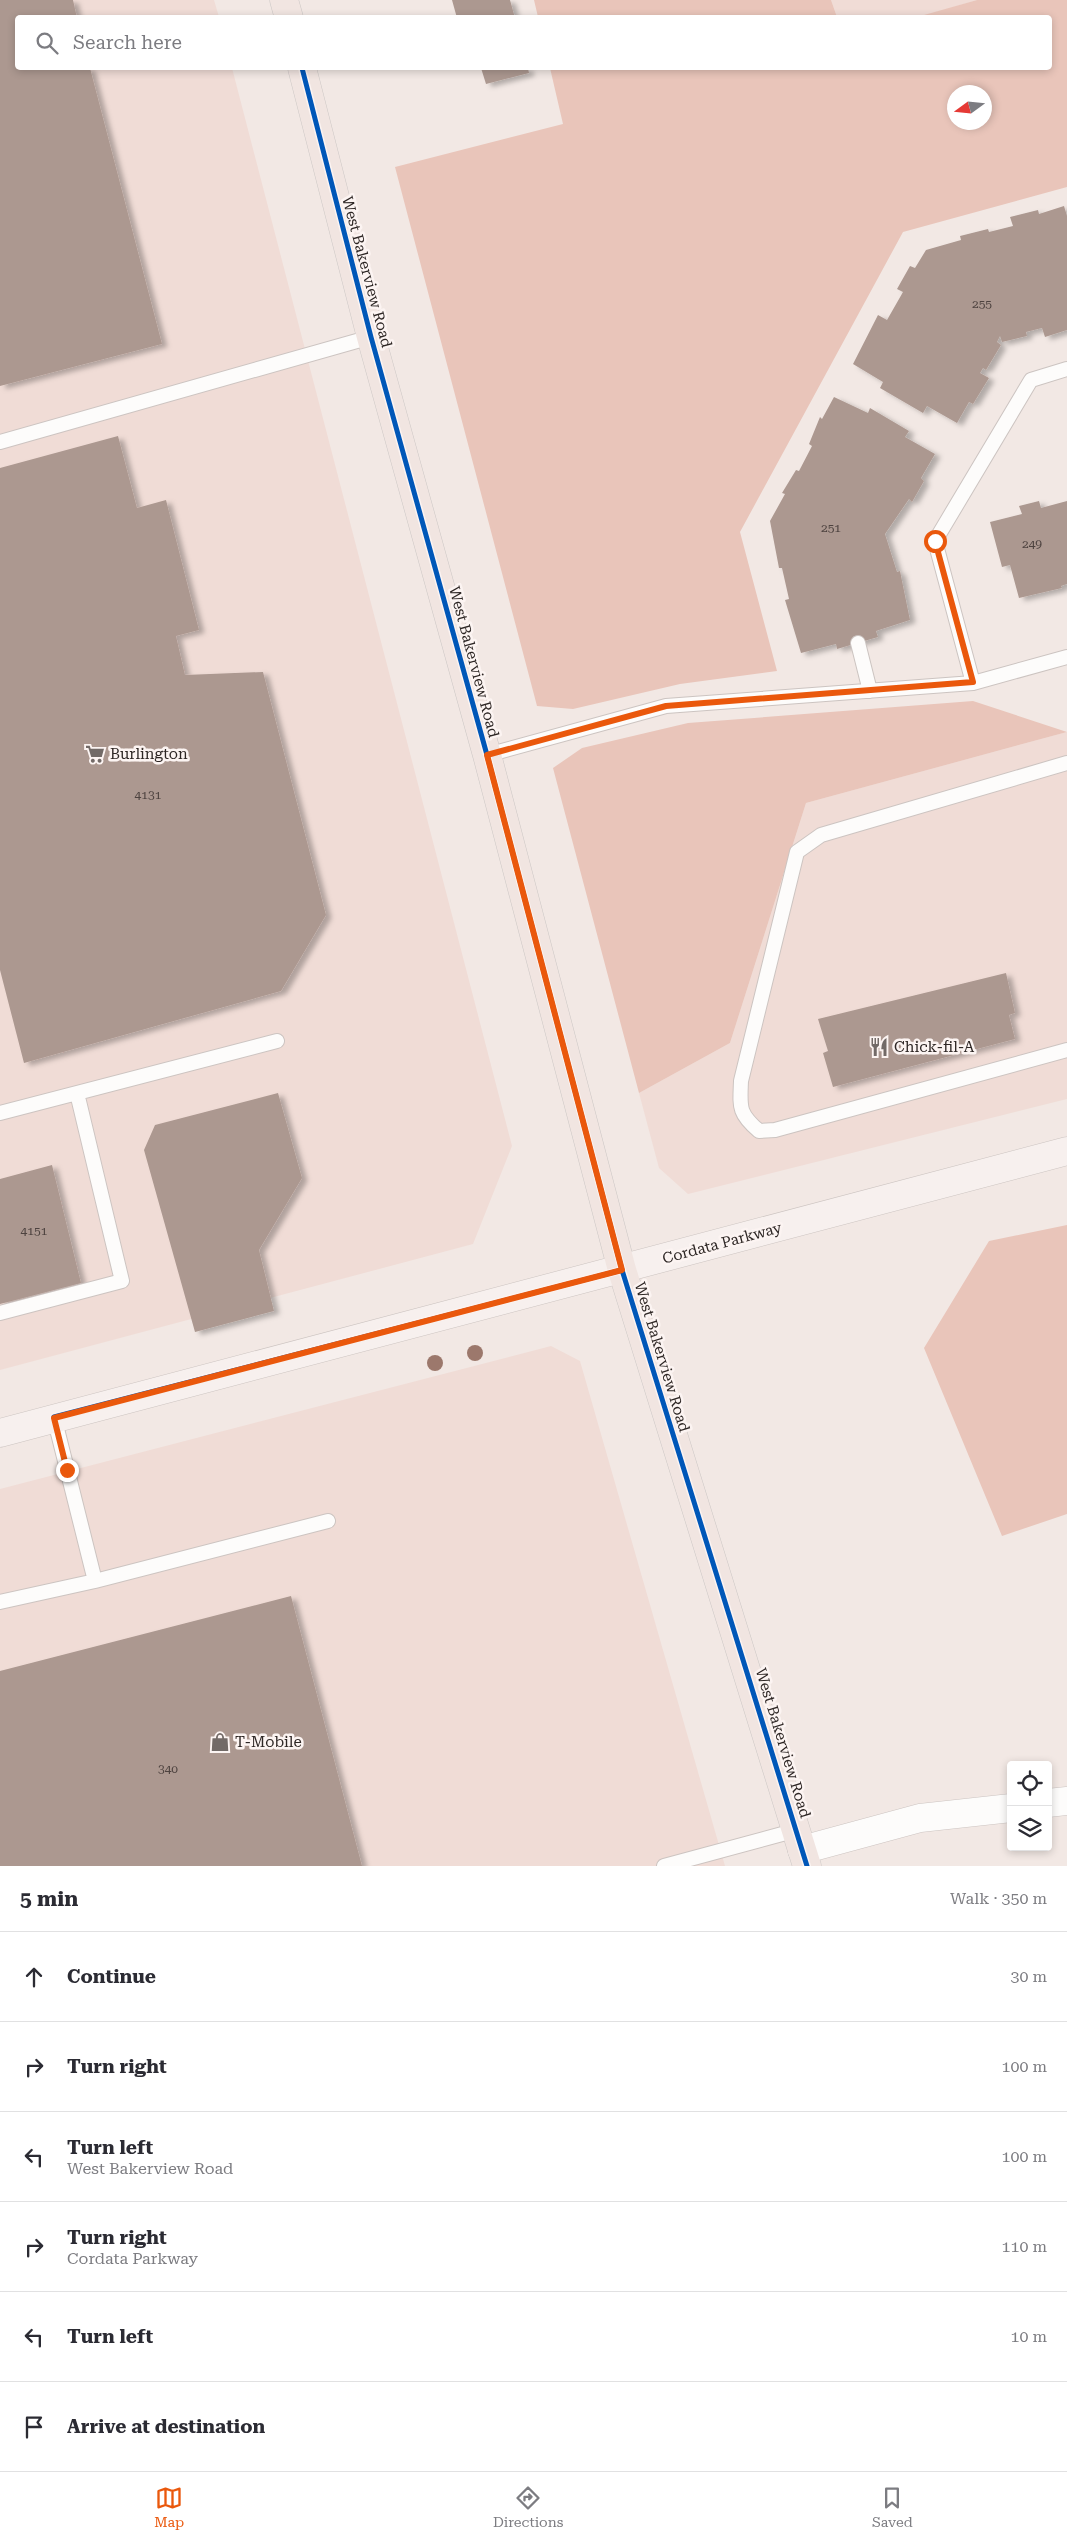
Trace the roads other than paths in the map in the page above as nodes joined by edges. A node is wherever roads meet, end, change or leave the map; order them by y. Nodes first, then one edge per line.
1 (284, 0) edge
2 (288, 15) edge
3 (303, 70) edge
4 (371, 337) junction
5 (1067, 369) edge
6 (0, 442) edge
7 (858, 643) dead end
8 (1067, 657) edge
9 (973, 682) junction
10 (870, 691) junction
11 (487, 755) junction
12 (1067, 763) edge
13 (277, 1040) dead end
14 (1067, 1050) edge
15 (77, 1093) junction
16 (0, 1113) edge
17 (1067, 1151) edge
18 (622, 1270) junction
19 (0, 1313) edge
20 (54, 1418) junction
21 (0, 1433) edge
22 (328, 1521) dead end
23 (95, 1581) junction
24 (0, 1602) edge
25 (1067, 1801) edge
26 (1052, 1803) edge
27 (1007, 1808) edge
28 (802, 1849) edge
29 (664, 1866) edge

1 - 2 main road
3 - 4 main road, West Bakerview Road
4 - 6 lane
4 - 11 main road, West Bakerview Road
5 - 9 lane
7 - 10 lane
8 - 9 lane
9 - 10 lane
10 - 11 lane
11 - 18 main road, West Bakerview Road
12 - 14 lane
13 - 15 lane
15 - 16 lane
15 - 19 lane
17 - 18 street, Cordata Parkway
18 - 20 street, Cordata Parkway
18 - 28 main road, West Bakerview Road
20 - 21 street, Cordata Parkway
20 - 23 lane
22 - 23 lane
23 - 24 lane
25 - 26 street
27 - 28 street
28 - 29 lane

